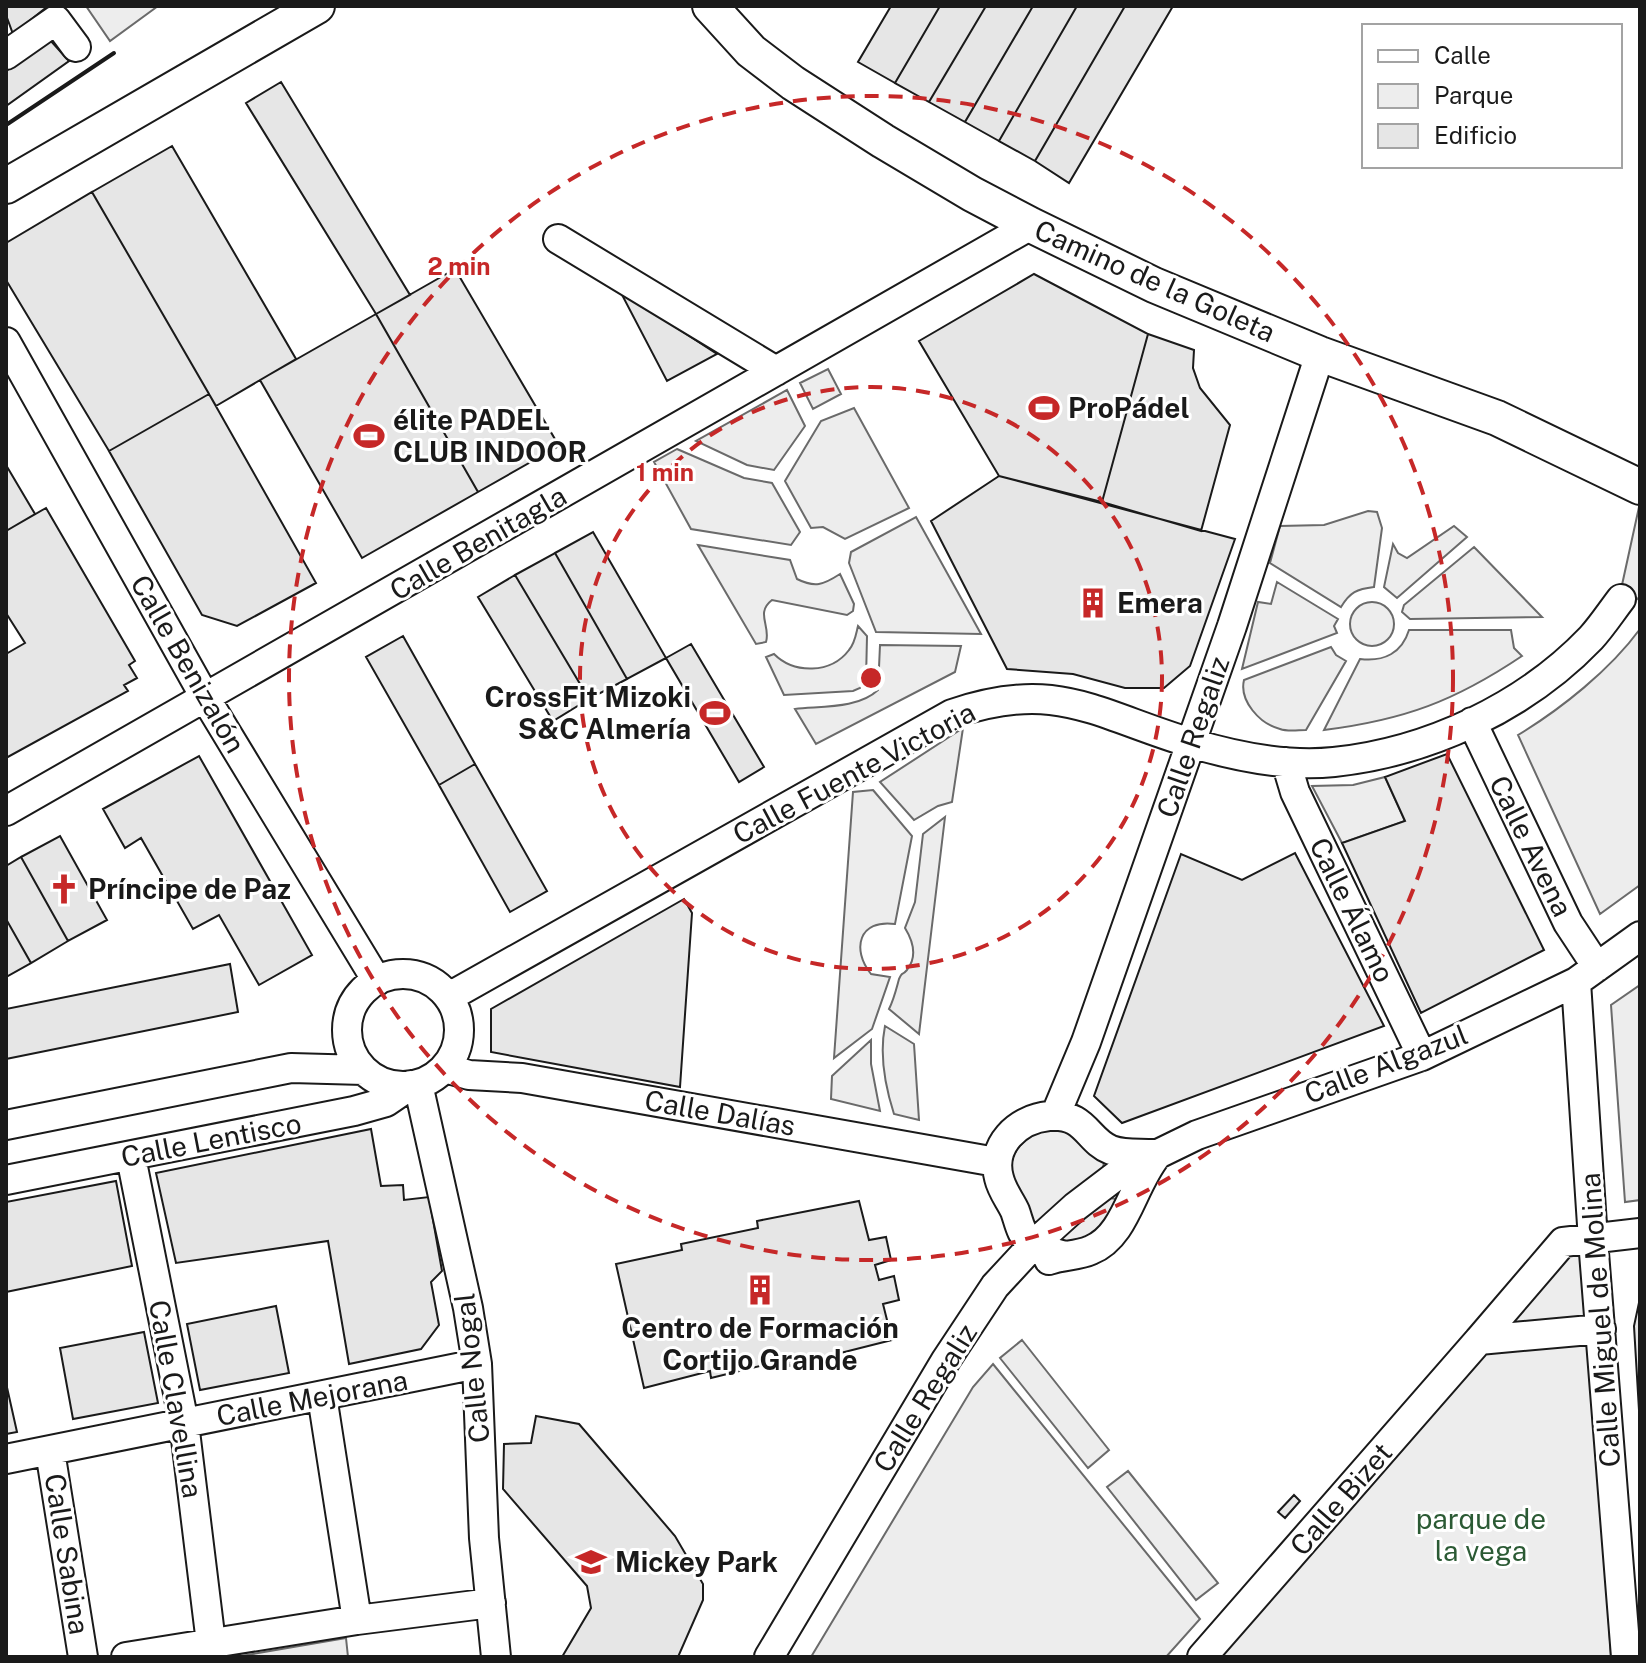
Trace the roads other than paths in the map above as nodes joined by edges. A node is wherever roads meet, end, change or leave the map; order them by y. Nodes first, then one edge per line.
1 (317, 6) edge
2 (710, 6) edge
3 (76, 47) dead end
4 (6, 55) edge
5 (6, 186) edge
6 (1031, 225) junction
7 (558, 239) dead end
8 (6, 342) edge
9 (1320, 354) junction
10 (776, 371) junction
11 (1640, 487) edge
12 (1621, 599) dead end
13 (206, 699) junction
14 (1472, 722) junction
15 (1191, 743) junction
16 (1286, 762) junction
17 (6, 811) edge
18 (1640, 936) edge
19 (1586, 975) junction
20 (377, 981) junction
21 (449, 997) junction
22 (348, 1038) junction
23 (1422, 1056) junction
24 (291, 1068) junction
25 (445, 1068) junction
26 (364, 1070) junction
27 (415, 1085) junction
28 (1055, 1116) junction
29 (6, 1125) edge
30 (1100, 1144) junction
31 (1158, 1154) junction
32 (131, 1157) junction
33 (996, 1162) junction
34 (1121, 1172) junction
35 (6, 1180) edge
36 (1131, 1199) junction
37 (1640, 1233) edge
38 (1026, 1234) junction
39 (1593, 1240) junction
40 (1065, 1256) junction
41 (1009, 1270) junction
42 (1601, 1329) junction
43 (1479, 1340) junction
44 (477, 1364) junction
45 (322, 1396) junction
46 (184, 1423) junction
47 (50, 1451) junction
48 (6, 1459) edge
49 (491, 1603) junction
50 (357, 1620) junction
51 (211, 1643) junction
52 (1631, 1651) edge
53 (177, 1653) edge
54 (83, 1657) edge
55 (126, 1657) edge
56 (496, 1657) edge
57 (769, 1657) edge
58 (1202, 1657) edge

1 - 5 main road
2 - 6 main road, Camino de la Goleta
3 - 4 street
6 - 9 main road, Camino de la Goleta
6 - 10 street, Calle Benitagla
7 - 10 street
8 - 13 street, Calle Benizalón
9 - 11 main road, Camino de la Goleta
9 - 15 street, Calle Regaliz
10 - 13 street, Calle Benitagla
12 - 14 street, Calle Fuente Victoria
13 - 17 street, Calle Benitagla
13 - 20 street, Calle Benizalón
14 - 16 street, Calle Fuente Victoria
14 - 19 street, Calle Avena
15 - 16 street, Calle Fuente Victoria
15 - 21 street, Calle Fuente Victoria
15 - 28 street, Calle Regaliz
16 - 23 street, Calle Álamo
18 - 19 street, Calle Algazul
19 - 23 street, Calle Algazul
19 - 39 street, Calle Miguel de Molina
20 - 21 street
20 - 22 street
21 - 25 street
22 - 24 street, Calle Lentisco
22 - 26 street
23 - 31 street, Calle Algazul
24 - 26 street, Calle Lentisco
24 - 29 street, Calle Lentisco
25 - 27 street
25 - 33 street, Calle Dalías
26 - 27 street
27 - 32 street, Calle Lentisco
27 - 44 street, Calle Nogal
28 - 30 street
28 - 33 street
30 - 31 street
30 - 34 street
31 - 34 street, Calle Algazul
31 - 36 street
32 - 35 street, Calle Lentisco
32 - 46 street, Calle Clavellina
33 - 38 street
34 - 36 street
34 - 38 street, Calle Regaliz
36 - 40 street
37 - 39 street, Calle Bizet
38 - 40 street
38 - 41 street, Calle Regaliz
39 - 42 street, Calle Miguel de Molina
39 - 43 street, Calle Bizet
40 - 41 street
41 - 57 street, Calle Regaliz
42 - 43 street
42 - 52 street, Calle Miguel de Molina
43 - 58 street, Calle Bizet
44 - 45 street, Calle Mejorana
44 - 49 street, Calle Nogal
45 - 46 street, Calle Mejorana
45 - 50 street
46 - 47 street, Calle Mejorana
46 - 51 street, Calle Clavellina
47 - 48 street, Calle Mejorana
47 - 54 street, Calle Sabina
49 - 50 street
49 - 56 street, Calle Nogal
50 - 51 street
51 - 53 street
53 - 55 street

